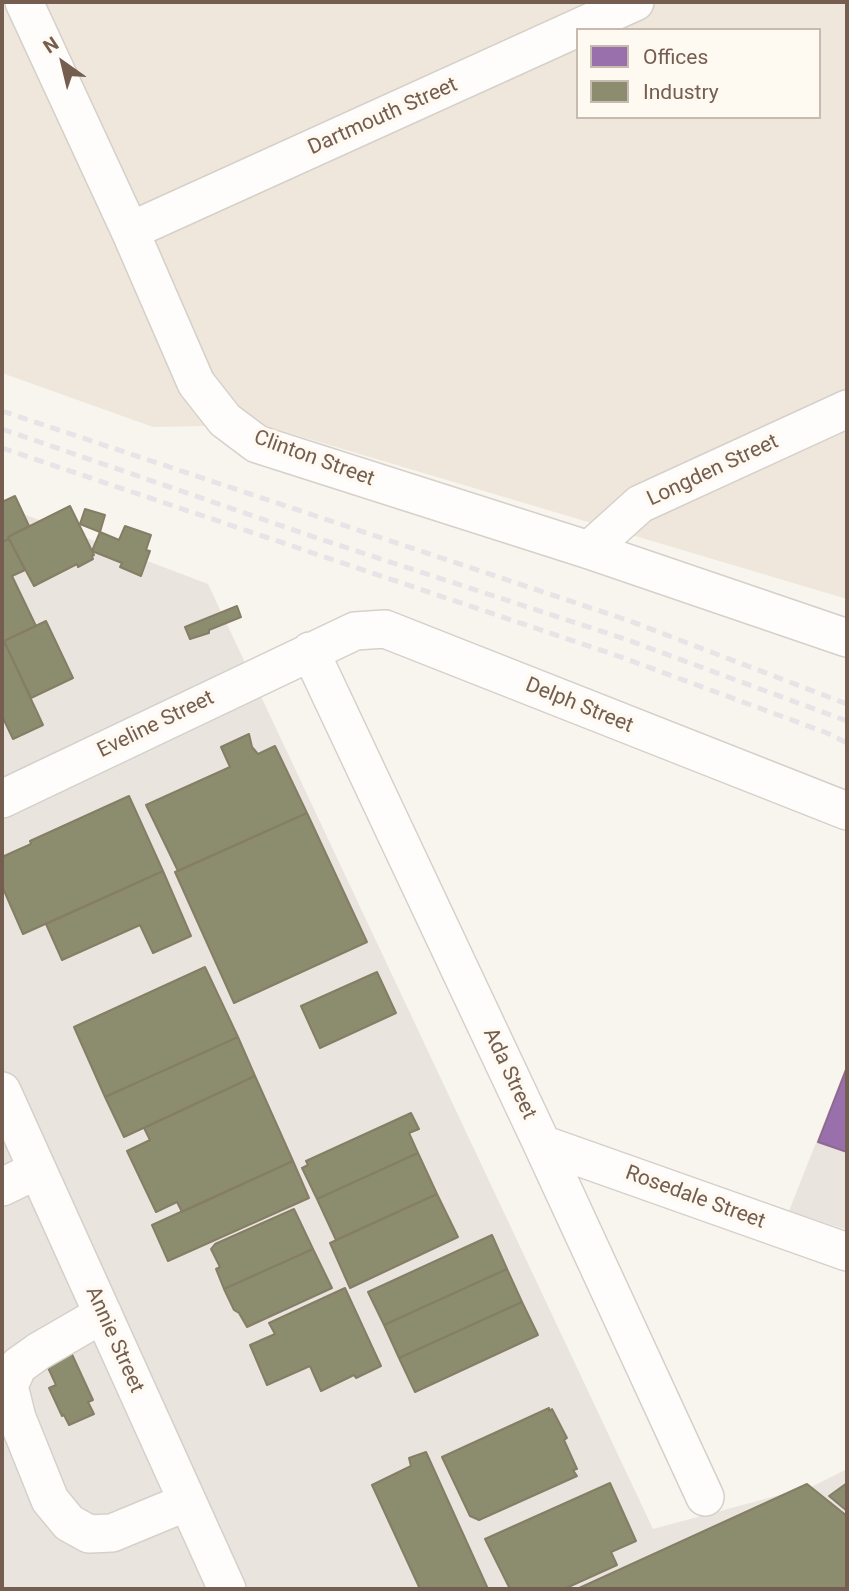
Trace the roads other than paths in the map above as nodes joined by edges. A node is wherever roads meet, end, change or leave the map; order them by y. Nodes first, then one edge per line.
1 (24, 2) edge
2 (635, 2) edge
3 (578, 28) edge
4 (576, 29) edge
5 (130, 232) junction
6 (847, 409) edge
7 (589, 550) junction
8 (847, 638) edge
9 (310, 651) junction
10 (2, 799) edge
11 (847, 811) edge
12 (2, 1091) edge
13 (542, 1144) junction
14 (37, 1170) junction
15 (2, 1187) edge
16 (847, 1252) edge
17 (103, 1314) junction
18 (705, 1497) dead end
19 (187, 1502) junction
20 (227, 1589) edge

1 - 5 street, Clinton Street
2 - 3 street, Dartmouth Street
4 - 5 street, Dartmouth Street
5 - 7 street, Clinton Street
6 - 7 street, Longden Street
7 - 8 street, Clinton Street
9 - 10 street, Eveline Street
9 - 11 street, Delph Street
9 - 13 street, Ada Street
12 - 14 street, Annie Street
13 - 16 street, Rosedale Street
13 - 18 street, Ada Street
14 - 15 street
14 - 17 street, Annie Street
17 - 19 street, Annie Street
17 - 19 street
19 - 20 street, Annie Street

